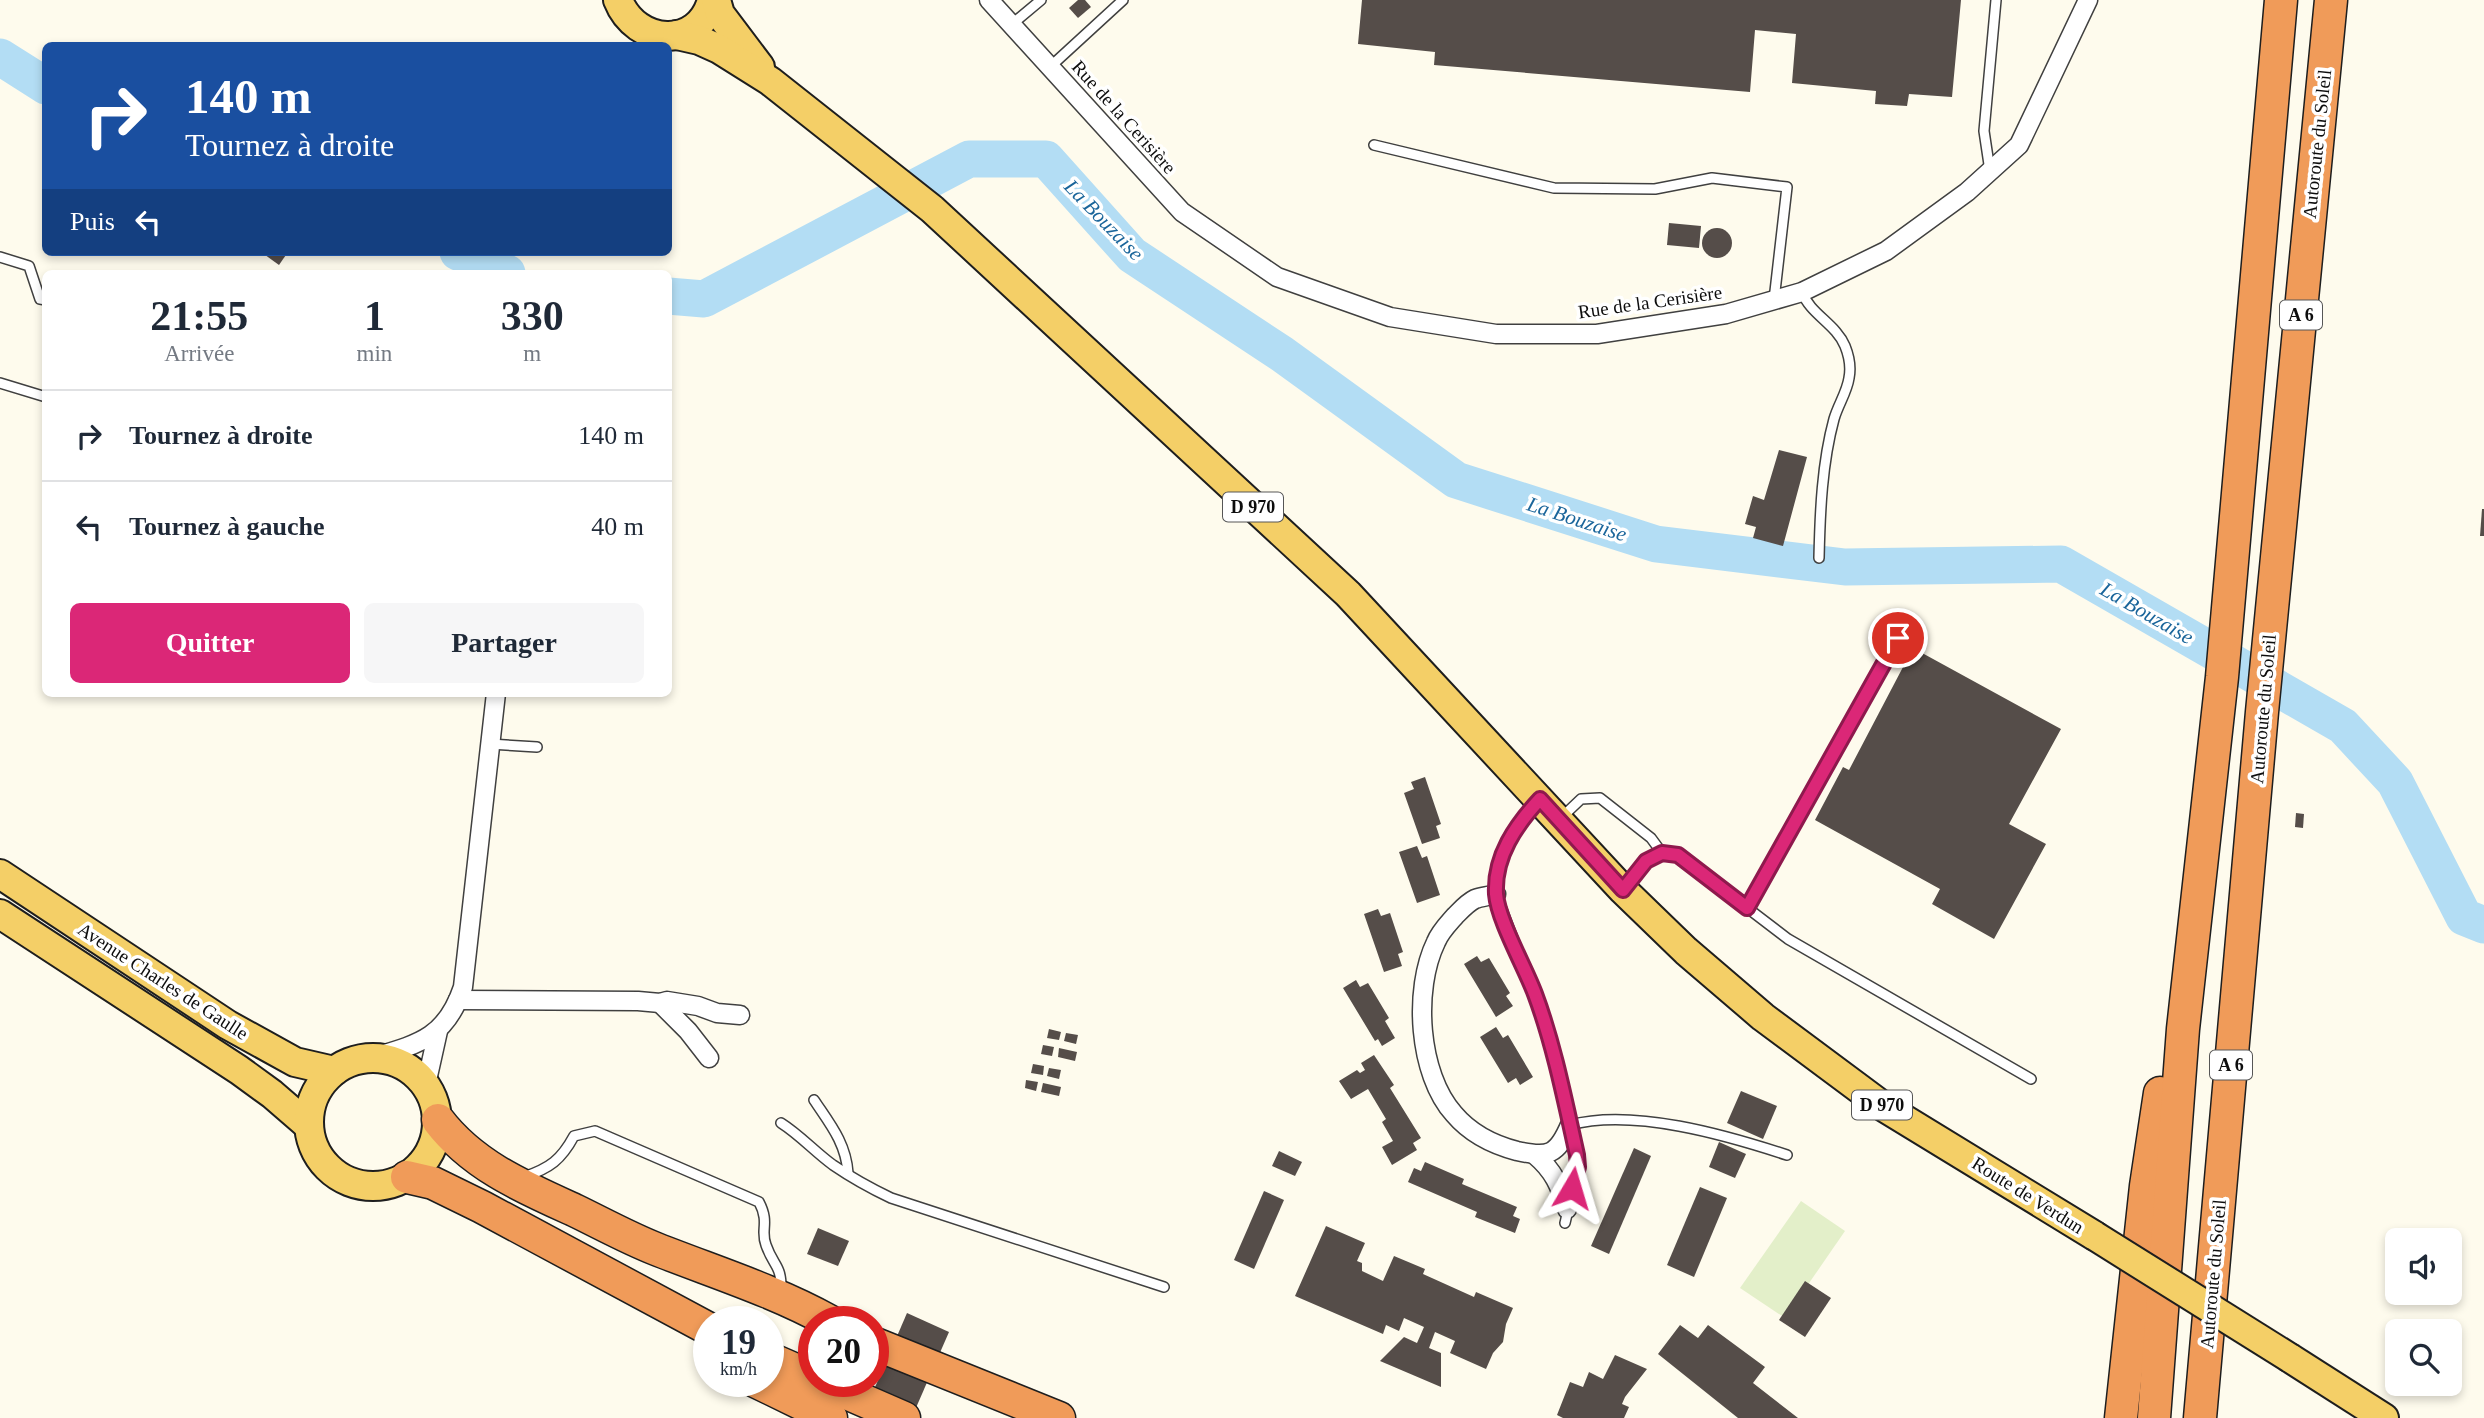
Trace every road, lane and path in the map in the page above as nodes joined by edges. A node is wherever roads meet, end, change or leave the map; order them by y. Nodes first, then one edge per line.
1 (618, 0) edge
2 (714, 0) edge
3 (989, 0) edge
4 (1041, 0) edge
5 (1123, 0) edge
6 (1996, 0) edge
7 (2088, 0) edge
8 (2281, 0) edge
9 (2331, 0) edge
10 (1011, 25) junction
11 (677, 35) junction
12 (1050, 68) junction
13 (770, 81) junction
14 (1374, 145) dead end
15 (1990, 171) junction
16 (0, 257) edge
17 (1802, 292) junction
18 (42, 299) edge
19 (1774, 300) junction
20 (0, 383) edge
21 (42, 396) edge
22 (1819, 558) dead end
23 (1898, 638) dead end
24 (496, 697) edge
25 (490, 744) junction
26 (537, 747) dead end
27 (1540, 799) junction
28 (1560, 819) junction
29 (1662, 853) junction
30 (0, 874) edge
31 (1623, 890) junction
32 (1496, 894) junction
33 (1747, 908) junction
34 (0, 914) edge
35 (458, 1000) junction
36 (660, 1003) junction
37 (740, 1016) dead end
38 (2183, 1029) junction
39 (438, 1031) junction
40 (371, 1058) junction
41 (709, 1058) dead end
42 (334, 1072) junction
43 (2031, 1079) dead end
44 (426, 1085) junction
45 (814, 1100) dead end
46 (438, 1119) junction
47 (781, 1122) dead end
48 (1570, 1125) junction
49 (309, 1126) junction
50 (1535, 1155) junction
51 (1787, 1155) dead end
52 (848, 1172) junction
53 (407, 1177) junction
54 (508, 1181) junction
55 (1566, 1216) joint
56 (1164, 1287) dead end
57 (781, 1298) junction
58 (798, 1306) edge
59 (679, 1315) junction
60 (693, 1322) edge
61 (693, 1327) edge
62 (889, 1349) edge
63 (784, 1395) edge
64 (856, 1397) edge
65 (831, 1418) edge
66 (904, 1418) edge
67 (1059, 1418) edge
68 (2121, 1418) edge
69 (2154, 1418) edge
70 (2200, 1418) edge
71 (2384, 1418) edge

1 - 11 main road
2 - 11 main road
2 - 13 main road, D 970
3 - 10 street, Rue de la Cerisière
4 - 10 lane
5 - 12 lane
6 - 15 lane
7 - 15 street, Rue de la Cerisière
8 - 38 highway, A 6
9 - 70 highway, Autoroute du Soleil / A 6
10 - 12 street, Rue de la Cerisière
11 - 13 main road, D 970
12 - 19 street, Rue de la Cerisière
13 - 27 main road, D 970
14 - 19 lane
15 - 17 street, Rue de la Cerisière
16 - 18 lane
17 - 19 street, Rue de la Cerisière
17 - 22 lane
20 - 21 lane
23 - 33 lane
24 - 25 street
25 - 26 lane
25 - 35 street
27 - 28 main road, D 970
27 - 32 lane
28 - 29 lane
28 - 31 main road, D 970
29 - 31 lane
29 - 33 lane
30 - 42 main road, Avenue Charles de Gaulle
31 - 71 main road, Route de Verdun / D 970, bridge
32 - 48 lane
32 - 50 street
33 - 43 lane
34 - 49 main road, Avenue Charles de Gaulle
35 - 36 street
35 - 39 street
36 - 37 street
36 - 41 street
38 - 68 highway
38 - 69 highway, A 6
39 - 40 street
39 - 44 street
40 - 42 main road
40 - 44 main road
42 - 49 main road
44 - 46 main road
45 - 52 lane
46 - 53 main road
46 - 54 highway
47 - 52 lane
48 - 50 street
48 - 51 lane
48 - 55 lane
49 - 53 main road
50 - 55 street
52 - 56 lane
53 - 59 highway
54 - 57 highway
54 - 57 lane
57 - 58 highway
59 - 60 highway
59 - 61 highway
62 - 67 highway
63 - 65 highway
64 - 66 highway

